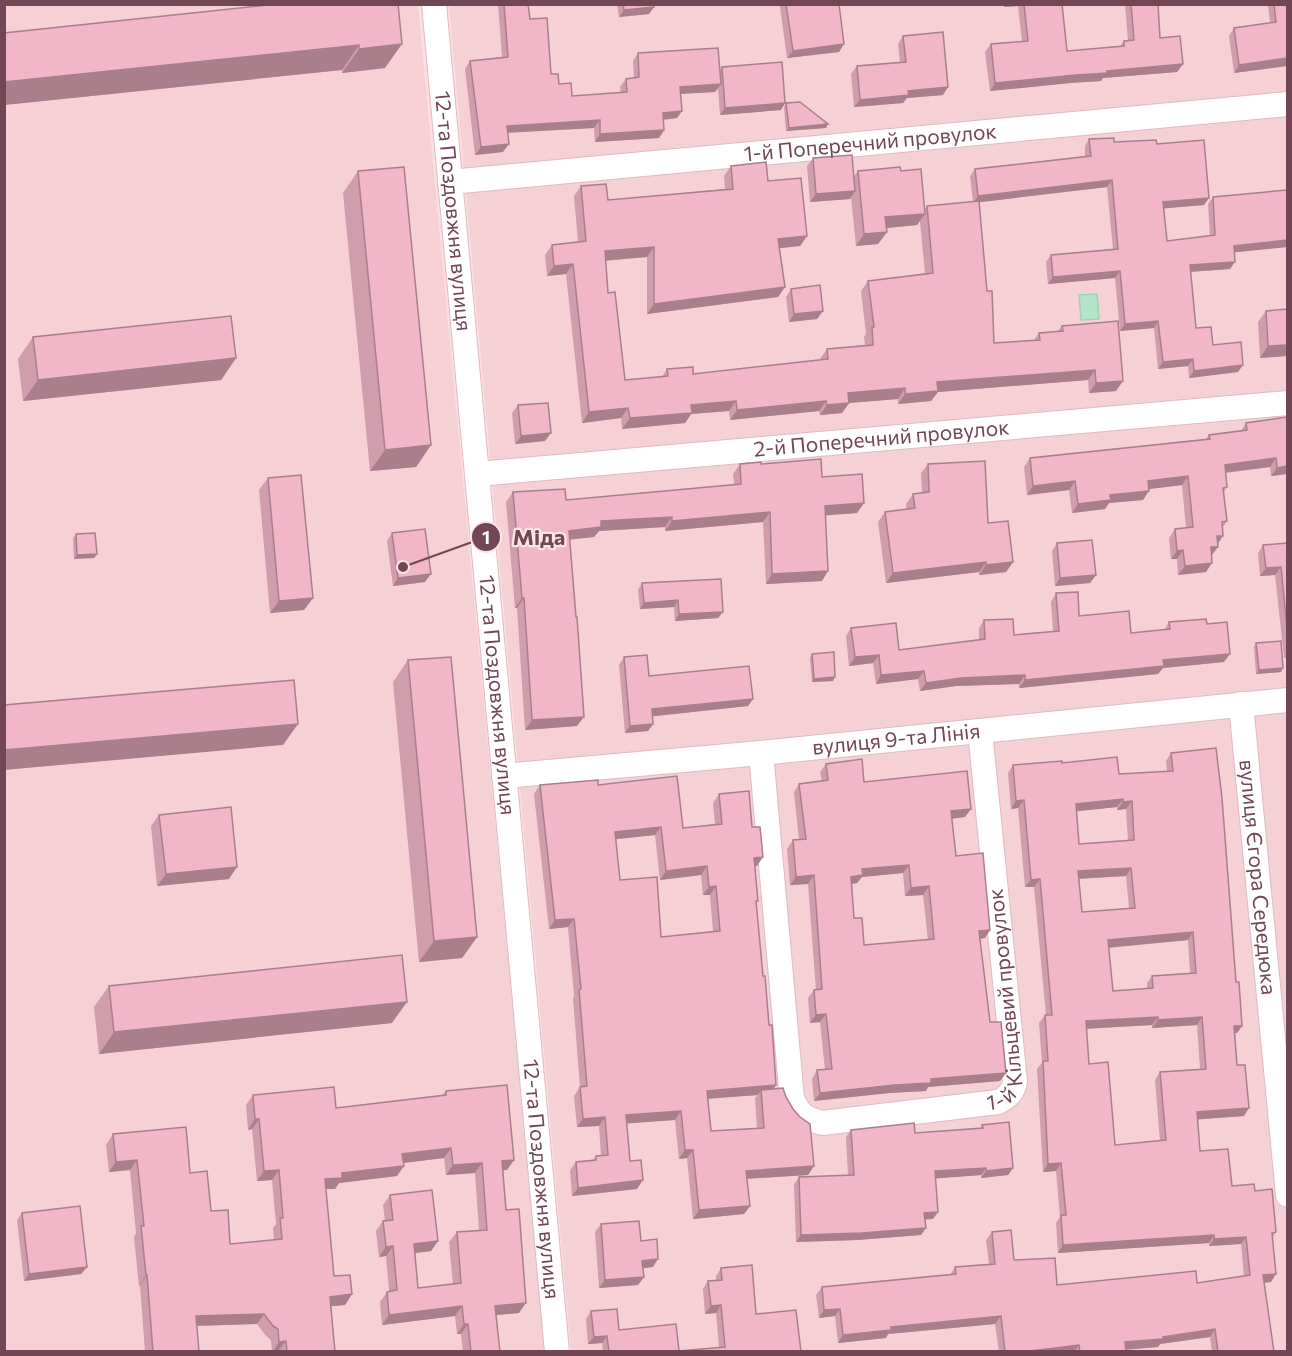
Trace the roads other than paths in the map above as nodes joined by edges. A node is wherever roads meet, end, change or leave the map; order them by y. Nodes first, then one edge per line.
1 (434, 4) edge
2 (1287, 104) edge
3 (450, 182) junction
4 (1287, 403) edge
5 (477, 474) junction
6 (1287, 700) edge
7 (1241, 704) junction
8 (980, 731) junction
9 (761, 753) junction
10 (504, 776) junction
11 (1287, 1195) edge
12 (557, 1352) edge

1 - 3 street, 12-та Поздовжня вулиця
2 - 3 street, 1-й Поперечний провулок
3 - 5 street, 12-та Поздовжня вулиця
4 - 5 street, 2-й Поперечний провулок
5 - 10 street, 12-та Поздовжня вулиця
6 - 7 street, вулиця 9-та Лінія
7 - 8 street, вулиця 9-та Лінія
7 - 11 street, вулиця Єгора Середюка
8 - 9 street, вулиця 9-та Лінія
8 - 9 street, 1-й Кільцевий провулок
9 - 10 street, вулиця 9-та Лінія
10 - 12 street, 12-та Поздовжня вулиця

